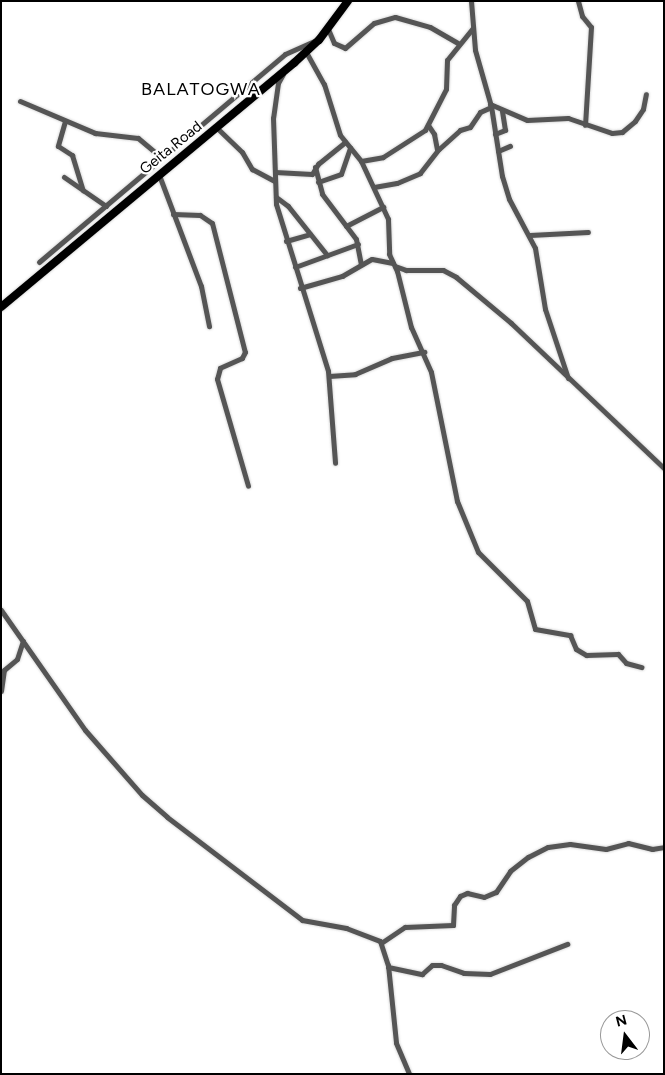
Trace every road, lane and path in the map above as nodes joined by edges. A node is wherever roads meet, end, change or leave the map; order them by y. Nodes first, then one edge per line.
1 (348, 1) edge
2 (471, 1) edge
3 (578, 1) edge
4 (328, 28) junction
5 (472, 29) junction
6 (319, 40) junction
7 (458, 43) junction
8 (306, 52) junction
9 (286, 70) junction
10 (646, 94) dead end
11 (20, 101) dead end
12 (490, 106) junction
13 (502, 110) junction
14 (65, 121) junction
15 (428, 125) junction
16 (585, 125) junction
17 (217, 128) junction
18 (495, 134) junction
19 (345, 142) junction
20 (510, 146) dead end
21 (350, 148) junction
22 (437, 150) junction
23 (498, 151) junction
24 (162, 158) junction
25 (361, 161) junction
26 (315, 167) junction
27 (275, 172) junction
28 (159, 175) junction
29 (64, 177) dead end
30 (275, 181) junction
31 (318, 182) junction
32 (374, 187) junction
33 (83, 190) junction
34 (276, 197) junction
35 (106, 206) junction
36 (383, 207) junction
37 (173, 214) junction
38 (346, 226) junction
39 (588, 232) dead end
40 (310, 234) junction
41 (530, 235) junction
42 (286, 241) junction
43 (358, 244) junction
44 (327, 255) junction
45 (39, 262) dead end
46 (394, 264) junction
47 (361, 265) junction
48 (295, 267) junction
49 (300, 288) junction
50 (1, 307) edge
51 (209, 326) dead end
52 (424, 352) junction
53 (330, 376) junction
54 (568, 378) junction
55 (335, 463) dead end
56 (664, 468) edge
57 (248, 486) dead end
58 (1, 610) edge
59 (23, 641) junction
60 (641, 667) dead end
61 (1, 691) edge
62 (664, 847) edge
63 (382, 943) junction
64 (567, 944) dead end
65 (388, 967) junction
66 (409, 1074) edge

1 - 4 highway, Geita Road
2 - 5 street
3 - 16 street
4 - 6 highway, Geita Road
4 - 7 street
5 - 7 street
5 - 12 street
6 - 8 highway, Geita Road
6 - 24 street
7 - 15 street
8 - 9 highway, Geita Road
8 - 19 street
9 - 17 highway, Geita Road
9 - 27 street
10 - 16 street
11 - 14 street
12 - 13 street
12 - 18 street
12 - 22 street
13 - 16 street
13 - 18 street
14 - 24 street
14 - 33 street
15 - 22 street
15 - 25 street
17 - 28 highway, Geita Road
17 - 30 street
18 - 23 street
19 - 21 street
19 - 26 street
20 - 23 street
21 - 25 street
21 - 31 street
22 - 32 street
23 - 41 street
24 - 35 street
25 - 32 street
26 - 27 street
26 - 31 street
27 - 30 street
28 - 37 street
28 - 50 highway, Geita Road
29 - 33 street
30 - 34 street
31 - 38 street
32 - 36 street
33 - 35 street
34 - 40 street
34 - 42 street
35 - 45 street
36 - 38 street
36 - 46 street
37 - 51 street
37 - 57 street
38 - 43 street
39 - 41 street
40 - 42 street
40 - 44 street
41 - 54 street
42 - 48 street
43 - 44 street
43 - 47 street
44 - 48 street
46 - 47 street
46 - 52 street
46 - 54 street
47 - 49 street
48 - 49 street
49 - 53 street
52 - 53 street
52 - 60 street
53 - 55 street
54 - 56 street
58 - 59 street
59 - 61 street
59 - 63 street
62 - 63 street
63 - 65 street
64 - 65 street
65 - 66 street

